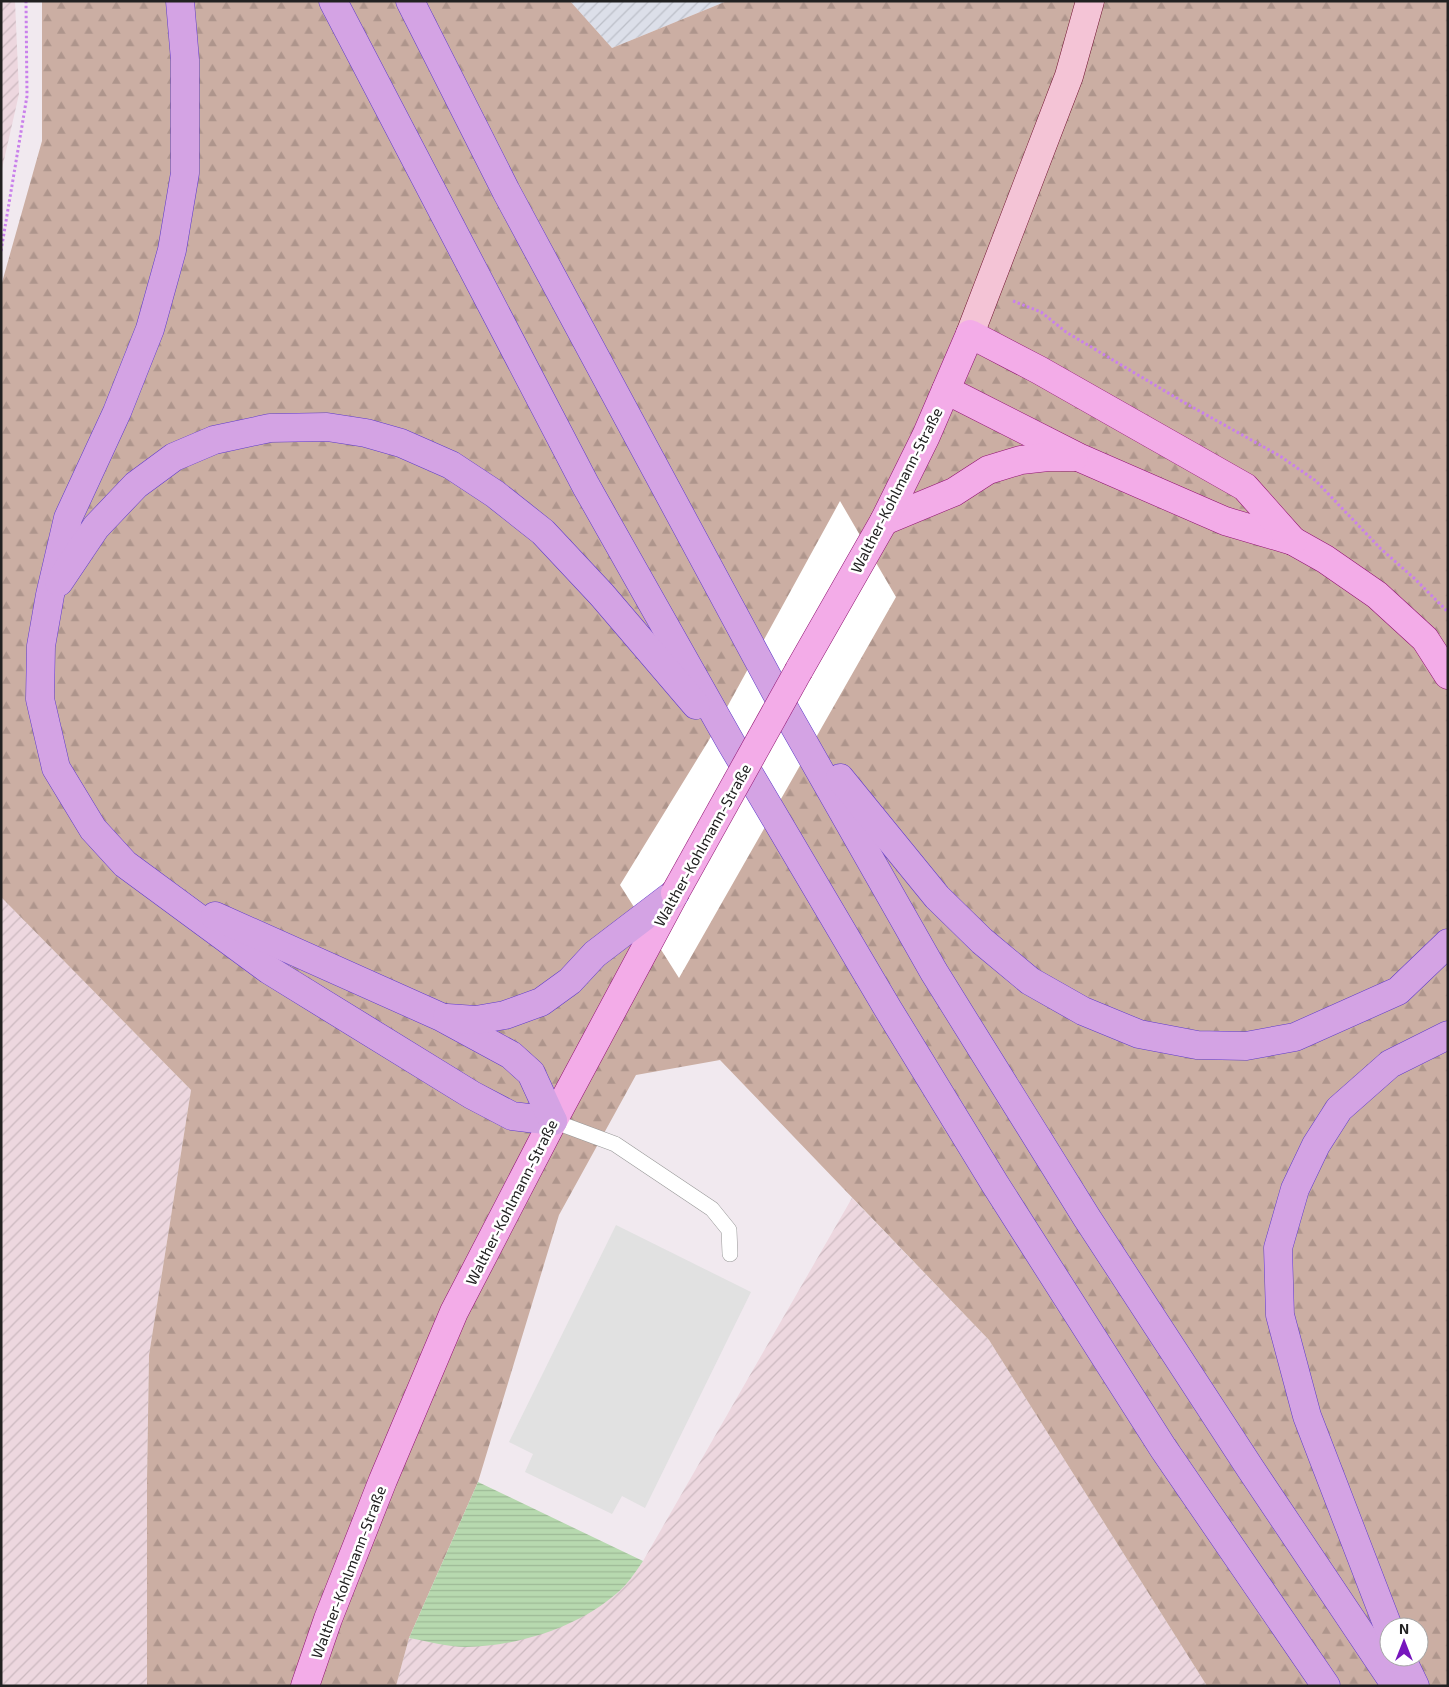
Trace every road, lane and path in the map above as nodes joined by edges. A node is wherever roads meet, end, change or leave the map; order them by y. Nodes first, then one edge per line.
1 (26, 1) edge
2 (180, 1) edge
3 (333, 1) edge
4 (410, 1) edge
5 (1090, 1) edge
6 (1, 252) edge
7 (987, 290) junction
8 (970, 334) junction
9 (946, 390) junction
10 (1078, 457) junction
11 (884, 521) junction
12 (1293, 541) junction
13 (50, 595) junction
14 (1448, 612) edge
15 (1448, 675) edge
16 (788, 715) junction
17 (730, 743) junction
18 (161, 892) junction
19 (675, 893) joint
20 (647, 927) junction
21 (1448, 943) edge
22 (1448, 973) edge
23 (1398, 991) junction
24 (441, 1017) junction
25 (1448, 1035) edge
26 (553, 1121) junction
27 (730, 1254) dead end
28 (1384, 1617) edge
29 (1406, 1667) edge
30 (305, 1686) edge
31 (1326, 1686) edge
32 (1396, 1686) edge
33 (1416, 1686) edge

1 - 6 path
2 - 13 highway
3 - 17 highway
4 - 16 highway
5 - 7 main road, Walther-Kohlmann-Straße
7 - 8 main road, Walther-Kohlmann-Straße
7 - 14 path
8 - 9 main road, Walther-Kohlmann-Straße
8 - 12 main road
9 - 10 main road
9 - 11 main road, Walther-Kohlmann-Straße
10 - 11 main road
10 - 12 main road
11 - 19 main road, Walther-Kohlmann-Straße, bridge
12 - 15 main road
13 - 17 highway
13 - 18 highway
16 - 23 highway
16 - 32 highway
17 - 31 highway
18 - 24 highway
18 - 26 highway
19 - 20 highway
20 - 24 highway
20 - 26 main road, Walther-Kohlmann-Straße
21 - 23 highway
22 - 23 highway
24 - 26 highway
25 - 28 highway
26 - 27 lane
26 - 30 main road, Walther-Kohlmann-Straße
29 - 33 highway

